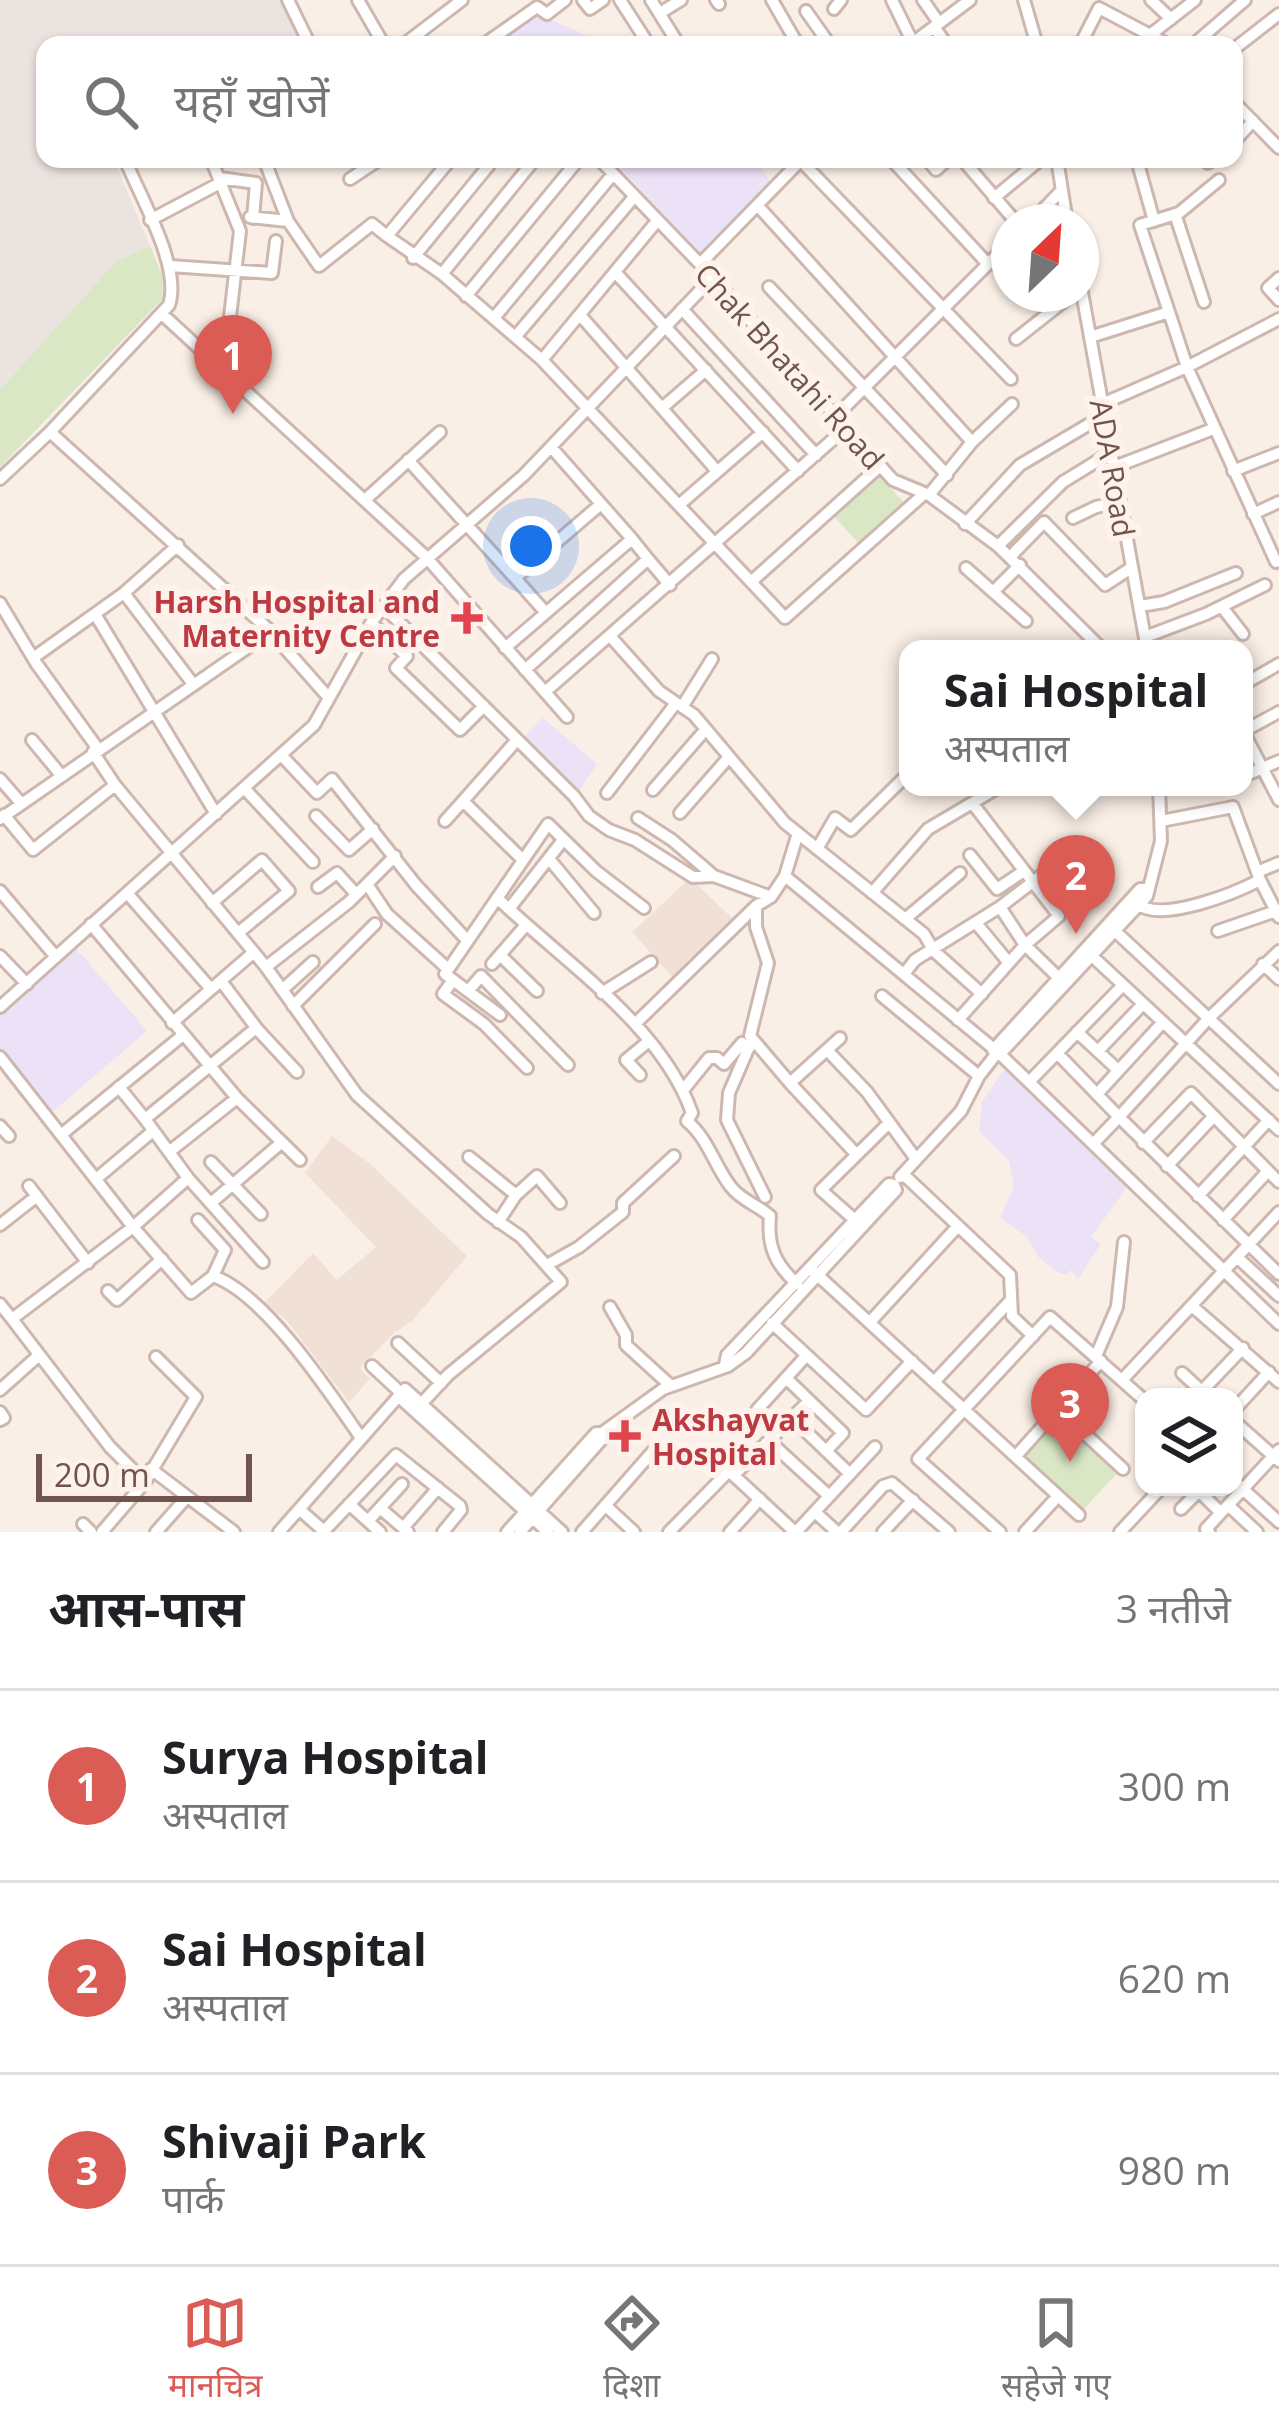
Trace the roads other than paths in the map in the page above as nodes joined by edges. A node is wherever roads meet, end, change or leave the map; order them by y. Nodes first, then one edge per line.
1 (288, 0) edge
2 (358, 0) edge
3 (462, 0) edge
4 (566, 0) edge
5 (584, 0) edge
6 (604, 0) edge
7 (620, 0) edge
8 (651, 0) edge
9 (681, 0) edge
10 (772, 0) edge
11 (892, 0) edge
12 (923, 0) edge
13 (970, 0) edge
14 (1024, 0) edge
15 (1087, 0) edge
16 (1151, 0) edge
17 (1195, 0) edge
18 (1245, 0) edge
19 (955, 4) edge
20 (806, 11) dead end
21 (1097, 11) junction
22 (660, 13) junction
23 (1279, 14) edge
24 (1171, 19) junction
25 (937, 25) junction
26 (1150, 35) joint
27 (306, 36) edge
28 (379, 36) edge
29 (416, 36) edge
30 (495, 36) edge
31 (643, 36) edge
32 (674, 36) edge
33 (794, 36) edge
34 (824, 36) edge
35 (908, 36) edge
36 (922, 36) edge
37 (942, 36) edge
38 (1034, 36) edge
39 (1084, 36) edge
40 (1203, 36) edge
41 (1243, 42) edge
42 (1243, 111) edge
43 (1253, 121) junction
44 (1243, 132) edge
45 (1279, 148) edge
46 (129, 168) edge
47 (215, 168) edge
48 (268, 168) edge
49 (366, 168) edge
50 (444, 168) edge
51 (487, 168) edge
52 (528, 168) edge
53 (572, 168) edge
54 (607, 168) edge
55 (794, 168) edge
56 (810, 168) edge
57 (899, 168) edge
58 (969, 168) edge
59 (1020, 168) edge
60 (1059, 168) edge
61 (1140, 168) edge
62 (613, 174) junction
63 (350, 179) dead end
64 (221, 180) junction
65 (1220, 180) dead end
66 (1060, 192) junction
67 (634, 197) junction
68 (994, 198) junction
69 (1000, 204) edge
70 (1048, 204) edge
71 (1063, 204) edge
72 (758, 206) junction
73 (1175, 214) junction
74 (235, 216) junction
75 (253, 218) junction
76 (150, 220) junction
77 (288, 220) junction
78 (657, 221) junction
79 (1154, 221) junction
80 (387, 236) junction
81 (276, 241) dead end
82 (413, 258) junction
83 (991, 259) edge
84 (987, 263) junction
85 (700, 264) junction
86 (170, 266) junction
87 (238, 269) junction
88 (615, 272) junction
89 (442, 274) junction
90 (712, 278) junction
91 (1279, 278) edge
92 (769, 287) dead end
93 (466, 296) junction
94 (1279, 300) edge
95 (1204, 302) dead end
96 (682, 309) junction
97 (946, 309) junction
98 (1050, 312) edge
99 (1085, 312) edge
100 (1169, 312) junction
101 (162, 314) junction
102 (580, 314) junction
103 (494, 318) junction
104 (1279, 320) edge
105 (666, 326) junction
106 (516, 337) junction
107 (1090, 337) junction
108 (1016, 339) dead end
109 (210, 357) junction
110 (895, 358) junction
111 (542, 360) junction
112 (1187, 368) junction
113 (626, 369) junction
114 (706, 370) junction
115 (1011, 379) dead end
116 (864, 389) junction
117 (1012, 404) dead end
118 (662, 408) junction
119 (589, 409) junction
120 (1103, 410) junction
121 (836, 416) junction
122 (846, 428) junction
123 (1214, 429) junction
124 (50, 432) junction
125 (440, 432) dead end
126 (763, 432) junction
127 (972, 442) junction
128 (551, 447) junction
129 (1279, 452) edge
130 (1109, 453) junction
131 (816, 454) junction
132 (408, 460) junction
133 (880, 466) junction
134 (1112, 468) junction
135 (717, 471) junction
136 (798, 471) junction
137 (1233, 471) junction
138 (947, 475) junction
139 (0, 479) edge
140 (926, 494) junction
141 (366, 499) junction
142 (1119, 502) junction
143 (1279, 502) edge
144 (602, 505) junction
145 (679, 505) junction
146 (1253, 514) junction
147 (1073, 518) dead end
148 (469, 524) junction
149 (965, 524) junction
150 (632, 539) junction
151 (717, 543) junction
152 (178, 545) junction
153 (998, 546) junction
154 (426, 557) junction
155 (648, 559) junction
156 (1015, 561) junction
157 (1276, 562) dead end
158 (966, 568) dead end
159 (1131, 568) junction
160 (1236, 573) dead end
161 (515, 578) junction
162 (752, 581) junction
163 (670, 585) junction
164 (1265, 586) dead end
165 (993, 592) junction
166 (124, 593) junction
167 (0, 603) edge
168 (383, 606) junction
169 (1140, 606) junction
170 (1222, 607) junction
171 (95, 614) junction
172 (546, 614) junction
173 (4, 619) edge
174 (1026, 621) dead end
175 (371, 623) junction
176 (268, 629) junction
177 (1244, 634) dead end
178 (610, 636) junction
179 (1093, 640) edge
180 (1146, 640) edge
181 (1152, 640) edge
182 (420, 643) junction
183 (506, 648) junction
184 (407, 656) junction
185 (33, 658) junction
186 (712, 659) dead end
187 (525, 670) junction
188 (193, 684) junction
189 (545, 692) junction
190 (329, 698) junction
191 (679, 705) junction
192 (484, 706) junction
193 (156, 709) junction
194 (567, 717) dead end
195 (706, 729) junction
196 (32, 740) dead end
197 (517, 740) junction
198 (1253, 749) edge
199 (95, 750) junction
200 (282, 756) junction
201 (730, 758) junction
202 (1279, 760) edge
203 (1263, 768) junction
204 (1253, 772) edge
205 (60, 773) junction
206 (0, 779) edge
207 (899, 783) edge
208 (115, 785) junction
209 (244, 788) junction
210 (653, 790) dead end
211 (607, 794) dead end
212 (984, 796) edge
213 (1160, 796) edge
214 (1279, 800) edge
215 (464, 801) junction
216 (20, 802) junction
217 (973, 804) junction
218 (680, 813) dead end
219 (216, 814) junction
220 (316, 816) dead end
221 (2, 817) edge
222 (638, 818) dead end
223 (445, 821) dead end
224 (1161, 821) junction
225 (373, 829) junction
226 (798, 833) junction
227 (563, 840) junction
228 (817, 848) junction
229 (1076, 849) dead end
230 (171, 854) junction
231 (970, 855) dead end
232 (394, 856) junction
233 (522, 859) junction
234 (550, 860) junction
235 (313, 862) dead end
236 (1279, 863) edge
237 (1024, 871) junction
238 (960, 873) dead end
239 (714, 876) junction
240 (785, 876) junction
241 (1259, 876) junction
242 (1034, 883) junction
243 (367, 884) junction
244 (319, 887) dead end
245 (1148, 889) junction
246 (872, 892) junction
247 (127, 893) junction
248 (356, 894) junction
249 (2, 897) edge
250 (771, 897) junction
251 (497, 898) junction
252 (212, 903) junction
253 (1139, 905) junction
254 (756, 906) junction
255 (1000, 907) junction
256 (644, 908) dead end
257 (509, 909) junction
258 (594, 913) dead end
259 (1278, 914) edge
260 (905, 919) junction
261 (976, 923) junction
262 (374, 924) dead end
263 (92, 925) junction
264 (526, 925) junction
265 (1115, 931) junction
266 (1218, 931) dead end
267 (238, 933) junction
268 (466, 939) junction
269 (1025, 945) junction
270 (934, 951) junction
271 (1279, 951) edge
272 (254, 952) junction
273 (0, 956) edge
274 (1092, 956) junction
275 (56, 957) junction
276 (313, 962) dead end
277 (651, 962) dead end
278 (1009, 963) junction
279 (1263, 964) junction
280 (266, 967) junction
281 (451, 974) junction
282 (904, 974) junction
283 (1279, 979) edge
284 (1062, 981) junction
285 (27, 984) junction
286 (216, 985) junction
287 (1123, 985) junction
288 (282, 990) junction
289 (468, 991) junction
290 (537, 991) dead end
291 (602, 993) junction
292 (982, 994) junction
293 (883, 996) dead end
294 (511, 1004) junction
295 (1143, 1004) junction
296 (292, 1006) junction
297 (0, 1007) edge
298 (500, 1015) junction
299 (954, 1016) junction
300 (1209, 1018) junction
301 (1163, 1022) junction
302 (172, 1023) junction
303 (636, 1023) junction
304 (256, 1028) junction
305 (487, 1029) junction
306 (1077, 1032) junction
307 (183, 1035) junction
308 (840, 1038) dead end
309 (932, 1038) junction
310 (649, 1041) junction
311 (1185, 1043) junction
312 (750, 1045) junction
313 (827, 1050) junction
314 (1098, 1052) junction
315 (997, 1053) junction
316 (1057, 1053) junction
317 (0, 1057) edge
318 (568, 1065) dead end
319 (209, 1067) junction
320 (527, 1068) dead end
321 (1118, 1070) junction
322 (298, 1072) dead end
323 (640, 1075) dead end
324 (979, 1076) junction
325 (1276, 1077) edge
326 (1029, 1082) junction
327 (790, 1083) junction
328 (118, 1087) junction
329 (684, 1088) junction
330 (1098, 1093) junction
331 (237, 1098) junction
332 (1214, 1116) junction
333 (1119, 1118) junction
334 (145, 1119) junction
335 (888, 1124) junction
336 (1274, 1125) edge
337 (0, 1126) edge
338 (153, 1131) junction
339 (62, 1134) junction
340 (9, 1136) dead end
341 (281, 1143) junction
342 (1143, 1143) junction
343 (1093, 1144) junction
344 (1244, 1147) junction
345 (169, 1152) junction
346 (856, 1154) junction
347 (674, 1156) dead end
348 (469, 1157) dead end
349 (916, 1159) junction
350 (300, 1160) dead end
351 (211, 1162) dead end
352 (1167, 1166) junction
353 (1268, 1171) junction
354 (903, 1174) junction
355 (188, 1178) junction
356 (96, 1179) junction
357 (1279, 1182) edge
358 (233, 1185) junction
359 (893, 1186) junction
360 (516, 1195) junction
361 (1198, 1196) junction
362 (765, 1197) dead end
363 (212, 1203) junction
364 (560, 1203) dead end
365 (1279, 1212) edge
366 (262, 1214) dead end
367 (198, 1220) dead end
368 (1223, 1220) junction
369 (856, 1221) junction
370 (498, 1222) junction
371 (0, 1226) edge
372 (958, 1226) junction
373 (133, 1227) junction
374 (241, 1236) junction
375 (1124, 1242) dead end
376 (1249, 1245) junction
377 (225, 1250) junction
378 (1238, 1257) junction
379 (162, 1258) junction
380 (263, 1262) dead end
381 (88, 1263) junction
382 (548, 1265) junction
383 (1277, 1268) edge
384 (1224, 1270) junction
385 (815, 1272) junction
386 (214, 1276) junction
387 (797, 1284) junction
388 (108, 1291) dead end
389 (1279, 1296) edge
390 (1010, 1301) junction
391 (0, 1304) edge
392 (610, 1306) dead end
393 (1192, 1306) junction
394 (12, 1319) junction
395 (769, 1321) junction
396 (870, 1322) junction
397 (1279, 1324) edge
398 (1033, 1336) junction
399 (398, 1343) dead end
400 (1243, 1348) junction
401 (38, 1356) junction
402 (806, 1356) junction
403 (156, 1358) dead end
404 (1098, 1358) junction
405 (912, 1361) junction
406 (372, 1366) dead end
407 (1182, 1372) dead end
408 (1274, 1377) edge
409 (786, 1378) junction
410 (1122, 1380) junction
411 (934, 1382) junction
412 (441, 1383) junction
413 (671, 1386) junction
414 (1199, 1388) edge
415 (1210, 1388) edge
416 (0, 1390) edge
417 (1135, 1392) edge
418 (401, 1393) junction
419 (808, 1400) junction
420 (1243, 1403) edge
421 (422, 1404) junction
422 (964, 1409) junction
423 (1058, 1409) junction
424 (757, 1410) dead end
425 (792, 1418) junction
426 (1243, 1428) edge
427 (362, 1438) junction
428 (769, 1441) junction
429 (875, 1447) dead end
430 (654, 1450) dead end
431 (826, 1451) junction
432 (1277, 1455) edge
433 (1016, 1456) junction
434 (1123, 1469) dead end
435 (850, 1474) junction
436 (148, 1475) junction
437 (734, 1475) junction
438 (1243, 1481) edge
439 (402, 1484) dead end
440 (438, 1488) junction
441 (1243, 1490) edge
442 (829, 1496) junction
443 (1058, 1496) junction
444 (1154, 1496) edge
445 (1232, 1496) edge
446 (187, 1497) junction
447 (760, 1499) junction
448 (913, 1499) junction
449 (349, 1504) junction
450 (606, 1506) junction
451 (380, 1508) junction
452 (299, 1509) junction
453 (1181, 1509) dead end
454 (1224, 1509) junction
455 (532, 1511) junction
456 (815, 1512) junction
457 (1079, 1515) dead end
458 (368, 1521) junction
459 (1279, 1522) edge
460 (219, 1528) edge
461 (406, 1530) edge
462 (994, 1530) edge
463 (102, 1532) edge
464 (155, 1532) edge
465 (234, 1532) edge
466 (279, 1532) edge
467 (325, 1532) edge
468 (380, 1532) edge
469 (443, 1532) edge
470 (506, 1532) edge
471 (520, 1532) edge
472 (548, 1532) edge
473 (562, 1532) edge
474 (582, 1532) edge
475 (634, 1532) edge
476 (669, 1532) edge
477 (730, 1532) edge
478 (796, 1532) edge
479 (839, 1532) edge
480 (883, 1532) edge
481 (948, 1532) edge
482 (1025, 1532) edge
483 (1120, 1532) edge
484 (1209, 1532) edge
485 (1257, 1532) edge

1 - 27 street
2 - 28 street
3 - 29 street
4 - 30 street
5 - 6 street
7 - 31 street
8 - 22 street
9 - 22 street
10 - 33 street
11 - 35 street
12 - 25 street
13 - 19 street
14 - 38 street
15 - 21 street
16 - 24 street
17 - 24 street
18 - 40 street
19 - 25 street
20 - 34 street
21 - 26 street
21 - 39 street
22 - 32 street
23 - 41 street
24 - 26 street
25 - 36 street
25 - 37 street
42 - 43 street
43 - 44 street
43 - 45 street
46 - 76 street
47 - 64 street
48 - 77 street
49 - 63 street
50 - 80 street
51 - 82 street
52 - 89 street
53 - 93 street
54 - 62 street, Chak Bhatahi Road
55 - 72 street
56 - 97 street
57 - 84 street
58 - 68 street
59 - 68 street
60 - 66 street
61 - 79 street
62 - 67 street, Chak Bhatahi Road
62 - 103 street
64 - 74 street
64 - 75 street
64 - 76 street
65 - 73 street
66 - 70 street
66 - 71 street
67 - 78 street, Chak Bhatahi Road
67 - 106 street
68 - 69 street
72 - 85 street
72 - 110 street
73 - 79 street
73 - 95 street
74 - 75 street
74 - 87 street
75 - 77 street
76 - 86 street
77 - 80 street
78 - 85 street, Chak Bhatahi Road
78 - 88 street
79 - 100 street
80 - 82 street
81 - 87 street
82 - 89 street
83 - 84 street
84 - 97 street
85 - 90 street, Chak Bhatahi Road
86 - 87 street
86 - 101 street
87 - 109 street
88 - 102 street
88 - 105 street
89 - 93 street
90 - 96 street
90 - 121 street, Chak Bhatahi Road
91 - 94 street
92 - 116 street
93 - 103 street
96 - 105 street
96 - 131 street
97 - 110 street
97 - 115 street
98 - 108 street
99 - 107 street, ADA Road
100 - 107 street
100 - 112 street
101 - 109 street
101 - 124 street
102 - 111 street
102 - 113 street
103 - 106 street
104 - 112 street
105 - 113 street
105 - 114 street
106 - 111 street
107 - 120 street, ADA Road
109 - 141 street
110 - 116 street
110 - 127 street
111 - 119 street
112 - 120 street
112 - 123 street
113 - 118 street
113 - 119 street
114 - 118 street
114 - 126 street
116 - 121 street
116 - 138 street
117 - 127 street
118 - 135 street
119 - 128 street
119 - 145 street
120 - 130 street, ADA Road
120 - 149 street
121 - 122 street, Chak Bhatahi Road
122 - 131 street
122 - 133 street, Chak Bhatahi Road
123 - 134 street
123 - 137 street
124 - 139 street
124 - 152 street
125 - 132 street
126 - 135 street
126 - 136 street
127 - 138 street
128 - 144 street
128 - 148 street
129 - 137 street
130 - 134 street, ADA Road
130 - 153 street
131 - 136 street
132 - 141 street
132 - 148 street
133 - 140 street, Chak Bhatahi Road
133 - 162 street
134 - 142 street, ADA Road
135 - 145 street
136 - 151 street
137 - 146 street
138 - 140 street
140 - 149 street, Chak Bhatahi Road
140 - 162 street
141 - 154 street
142 - 147 street
142 - 159 street, ADA Road
143 - 146 street
144 - 150 street
144 - 161 street
145 - 151 street
146 - 157 street
148 - 154 street
148 - 161 street
149 - 153 street, Chak Bhatahi Road
150 - 155 street
150 - 172 street
151 - 162 street
151 - 163 street
152 - 166 street
152 - 176 street
153 - 156 street, Chak Bhatahi Road
154 - 168 street
154 - 183 street
155 - 163 street
155 - 187 street
156 - 159 street
156 - 165 street
156 - 179 street, Chak Bhatahi Road
158 - 165 street
159 - 169 street, ADA Road
160 - 169 street
161 - 172 street
163 - 178 street
164 - 170 street
165 - 174 street
166 - 171 street
166 - 188 street
167 - 173 street
168 - 175 street
168 - 182 street
169 - 180 street, ADA Road
170 - 177 street
170 - 181 street
171 - 185 street
171 - 193 street
172 - 183 street
173 - 185 street
175 - 184 street
175 - 190 street
176 - 188 street
176 - 190 street
178 - 189 street
178 - 191 street
182 - 184 street
182 - 192 street
183 - 187 street
184 - 192 street
185 - 199 street
186 - 191 street
187 - 189 street
188 - 193 street
189 - 194 street
190 - 200 street
191 - 195 street
191 - 211 street
192 - 197 street
193 - 199 street
193 - 219 street
195 - 201 street
195 - 210 street
196 - 205 street
197 - 215 street
197 - 239 street
198 - 203 street
199 - 205 street
199 - 208 street
200 - 209 street
200 - 225 street
201 - 218 street
201 - 226 street
202 - 203 street
203 - 204 street
203 - 214 street
205 - 216 street
206 - 216 street
207 - 228 street
208 - 221 street
208 - 230 street
209 - 219 street
209 - 235 street
212 - 217 street
213 - 224 street
215 - 223 street
215 - 233 street
216 - 221 street
217 - 237 street
217 - 246 street
219 - 230 street
220 - 225 street
222 - 239 street
224 - 241 street
224 - 245 street
225 - 232 street
226 - 228 street
226 - 240 street
227 - 233 street
227 - 234 street
227 - 256 street
228 - 246 street
229 - 242 street
230 - 247 street
230 - 252 street
231 - 237 street
232 - 243 street
232 - 268 street
233 - 251 street
234 - 257 street
234 - 258 street
236 - 241 street
237 - 242 street
238 - 260 street
239 - 250 street
240 - 250 street
240 - 282 street
241 - 253 street
241 - 259 street
242 - 255 street
242 - 269 street
243 - 248 street
243 - 281 street
244 - 248 street
245 - 253 street
245 - 284 street
246 - 260 street
247 - 263 street
247 - 286 street
248 - 280 street
249 - 275 street
250 - 254 street
251 - 257 street
251 - 268 street
252 - 267 street
252 - 267 street
253 - 265 street
254 - 303 street
254 - 312 street
255 - 261 street
255 - 269 street
257 - 264 street
259 - 266 street
260 - 270 street
261 - 270 street
261 - 278 street
262 - 296 street
263 - 275 street
263 - 302 street
264 - 290 street
264 - 291 street
265 - 274 street
265 - 300 street
267 - 272 street
268 - 281 street
269 - 278 street
269 - 284 street
270 - 282 street
270 - 292 street
271 - 279 street
272 - 280 street
272 - 286 street
273 - 285 street
274 - 284 street
274 - 287 street
275 - 285 street
276 - 288 street
277 - 291 street
278 - 292 street
279 - 283 street
279 - 300 street
280 - 288 street
281 - 289 street
281 - 305 street
282 - 299 street
284 - 315 street
285 - 297 street
286 - 302 street
286 - 304 street
287 - 295 street
287 - 306 street
288 - 296 street
289 - 294 street
289 - 298 street
291 - 303 street
292 - 299 street
293 - 309 street
294 - 298 street
294 - 318 street
295 - 301 street
295 - 314 street
296 - 370 street
298 - 305 street
299 - 309 street
299 - 315 street
300 - 311 street
300 - 325 street
301 - 311 street
301 - 321 street
302 - 307 street
303 - 310 street
304 - 319 street
304 - 322 street
305 - 320 street
306 - 314 street
306 - 316 street
307 - 319 street
307 - 328 street
308 - 313 street
309 - 324 street
310 - 323 street
310 - 329 street
311 - 333 street
311 - 336 street
312 - 327 street
312 - 329 street
312 - 362 street
313 - 327 street
313 - 335 street
314 - 321 street
315 - 324 street
315 - 326 street
316 - 326 street
316 - 330 street
317 - 339 street
319 - 331 street
319 - 334 street
321 - 330 street
324 - 349 street
326 - 343 street
327 - 346 street
328 - 334 street
328 - 339 street
329 - 387 street
330 - 333 street
331 - 341 street
331 - 345 street
332 - 342 street
332 - 344 street
332 - 352 street
333 - 342 street
333 - 343 street
334 - 338 street
335 - 346 street
335 - 349 street
336 - 344 street
337 - 340 street
338 - 345 street
338 - 356 street
339 - 356 street
341 - 350 street
341 - 358 street
342 - 352 street
343 - 384 street
344 - 353 street
344 - 361 street
345 - 355 street
346 - 369 street
347 - 382 street
348 - 360 street
349 - 354 street
351 - 358 street
352 - 361 street
353 - 357 street
353 - 368 street
354 - 359 street
354 - 372 street
355 - 363 street
355 - 373 street
356 - 373 street
358 - 363 street
358 - 366 street
359 - 369 street
359 - 385 street
360 - 364 street
360 - 370 street
361 - 368 street
363 - 374 street
365 - 376 street
367 - 377 street
368 - 376 street
369 - 385 street
370 - 382 street
371 - 381 street
372 - 390 street
372 - 396 street
373 - 379 street
373 - 381 street
374 - 377 street
374 - 380 street
375 - 404 street
376 - 378 street
376 - 383 street
377 - 386 street
378 - 384 street
378 - 389 street
379 - 386 street
379 - 388 street
381 - 394 street
382 - 412 street
384 - 393 street
384 - 397 street
385 - 387 street
385 - 395 street
385 - 396 street
386 - 427 street
387 - 395 street
390 - 398 street
390 - 411 street
391 - 394 street
392 - 413 street
393 - 400 street
393 - 410 street
394 - 401 street
395 - 402 street
395 - 413 street
396 - 405 street
398 - 404 street
398 - 422 street
399 - 412 street
400 - 408 street
400 - 415 street
401 - 416 street
401 - 436 street
402 - 405 street
402 - 409 street
403 - 436 street
404 - 410 street
404 - 423 street
405 - 411 street
406 - 418 street
407 - 414 street
408 - 420 street
409 - 419 street
409 - 424 street
410 - 417 street
411 - 422 street
412 - 421 street
413 - 455 street
418 - 421 street
418 - 427 street
418 - 455 street
419 - 425 street
419 - 431 street
421 - 455 street
422 - 433 street
422 - 462 street
423 - 433 street
423 - 434 street
425 - 428 street
425 - 431 street
426 - 432 street
427 - 452 street
428 - 437 street
428 - 442 street
429 - 435 street
430 - 450 street
431 - 435 street
432 - 438 street
433 - 443 street
435 - 442 street
436 - 446 street
436 - 463 street
437 - 447 street
437 - 476 street
439 - 451 street
440 - 449 street
440 - 461 street
440 - 469 street
441 - 459 street
442 - 456 street
443 - 457 street
443 - 482 street
444 - 483 street
445 - 454 street
446 - 460 street
446 - 464 street
447 - 477 street
447 - 478 street
448 - 479 street
448 - 480 street
448 - 481 street
449 - 458 street
449 - 467 street
450 - 474 street
450 - 475 street
451 - 458 street
451 - 461 street
452 - 466 street
452 - 467 street
453 - 454 street
454 - 484 street
454 - 485 street
455 - 470 street
455 - 471 street
455 - 472 street
455 - 473 street
456 - 478 street
456 - 479 street
458 - 468 street
460 - 465 street

